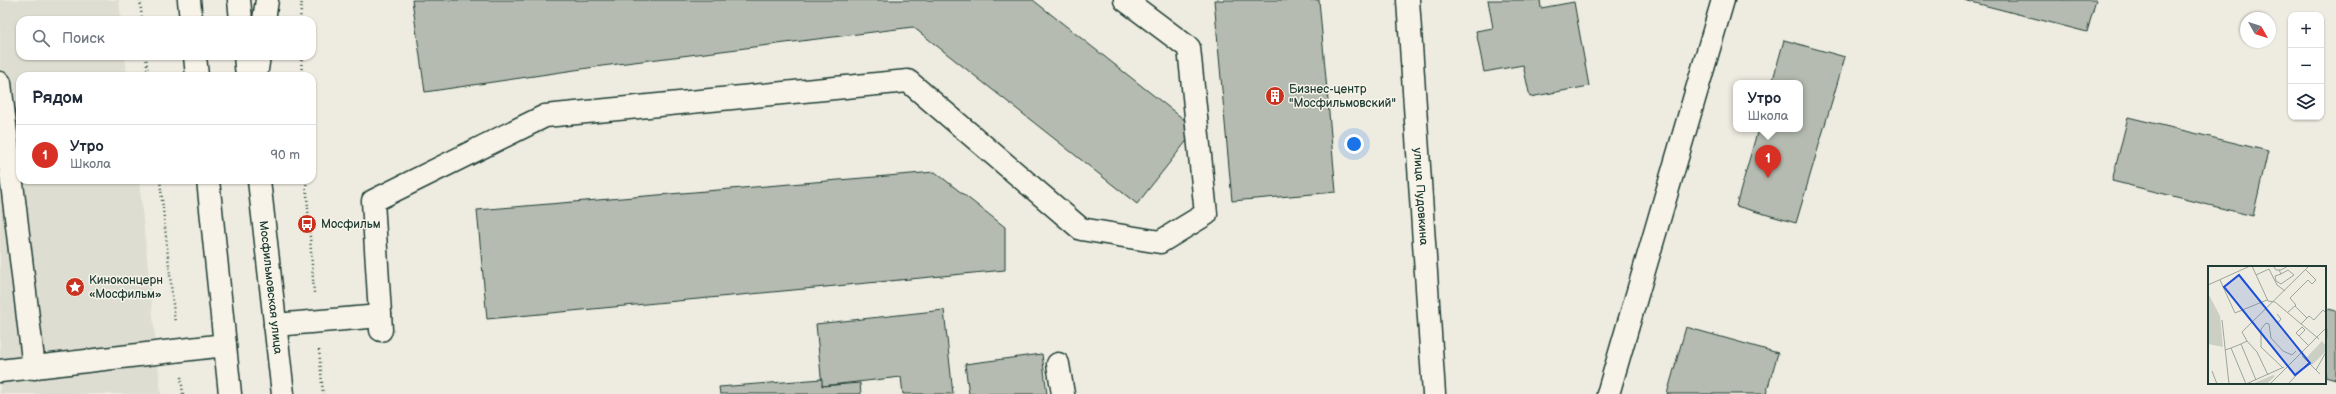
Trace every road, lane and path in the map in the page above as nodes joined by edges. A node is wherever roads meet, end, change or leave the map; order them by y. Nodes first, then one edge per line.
1 (140, 0) edge
2 (189, 0) edge
3 (239, 0) edge
4 (268, 0) edge
5 (302, 0) edge
6 (1125, 0) edge
7 (1408, 0) edge
8 (1723, 0) edge
9 (142, 16) edge
10 (191, 16) edge
11 (241, 16) edge
12 (265, 16) edge
13 (300, 16) edge
14 (146, 60) edge
15 (195, 60) edge
16 (245, 60) edge
17 (258, 60) edge
18 (301, 60) edge
19 (148, 72) edge
20 (197, 72) edge
21 (247, 72) edge
22 (257, 72) edge
23 (302, 72) edge
24 (0, 83) edge
25 (160, 184) edge
26 (208, 184) edge
27 (259, 184) edge
28 (306, 184) edge
29 (317, 322) junction
30 (275, 325) junction
31 (225, 345) junction
32 (178, 351) junction
33 (1058, 364) dead end
34 (34, 368) junction
35 (0, 372) edge
36 (183, 394) edge
37 (230, 394) edge
38 (283, 394) edge
39 (323, 394) edge
40 (1063, 394) edge
41 (1434, 394) edge
42 (1608, 394) edge

1 - 9 path
2 - 10 main road
3 - 11 main road
4 - 12 main road
5 - 13 path
6 - 29 main road
7 - 41 main road, улица Пудовкина
8 - 42 main road
14 - 19 path
15 - 20 main road
16 - 21 main road
17 - 22 main road
18 - 23 path
24 - 34 main road
25 - 32 path
26 - 31 main road
27 - 30 main road, Мосфильмовская улица
28 - 29 path
29 - 30 main road
29 - 39 path
30 - 38 main road, Мосфильмовская улица
31 - 32 main road
31 - 37 main road
32 - 34 main road
32 - 36 path
33 - 40 main road
34 - 35 main road

